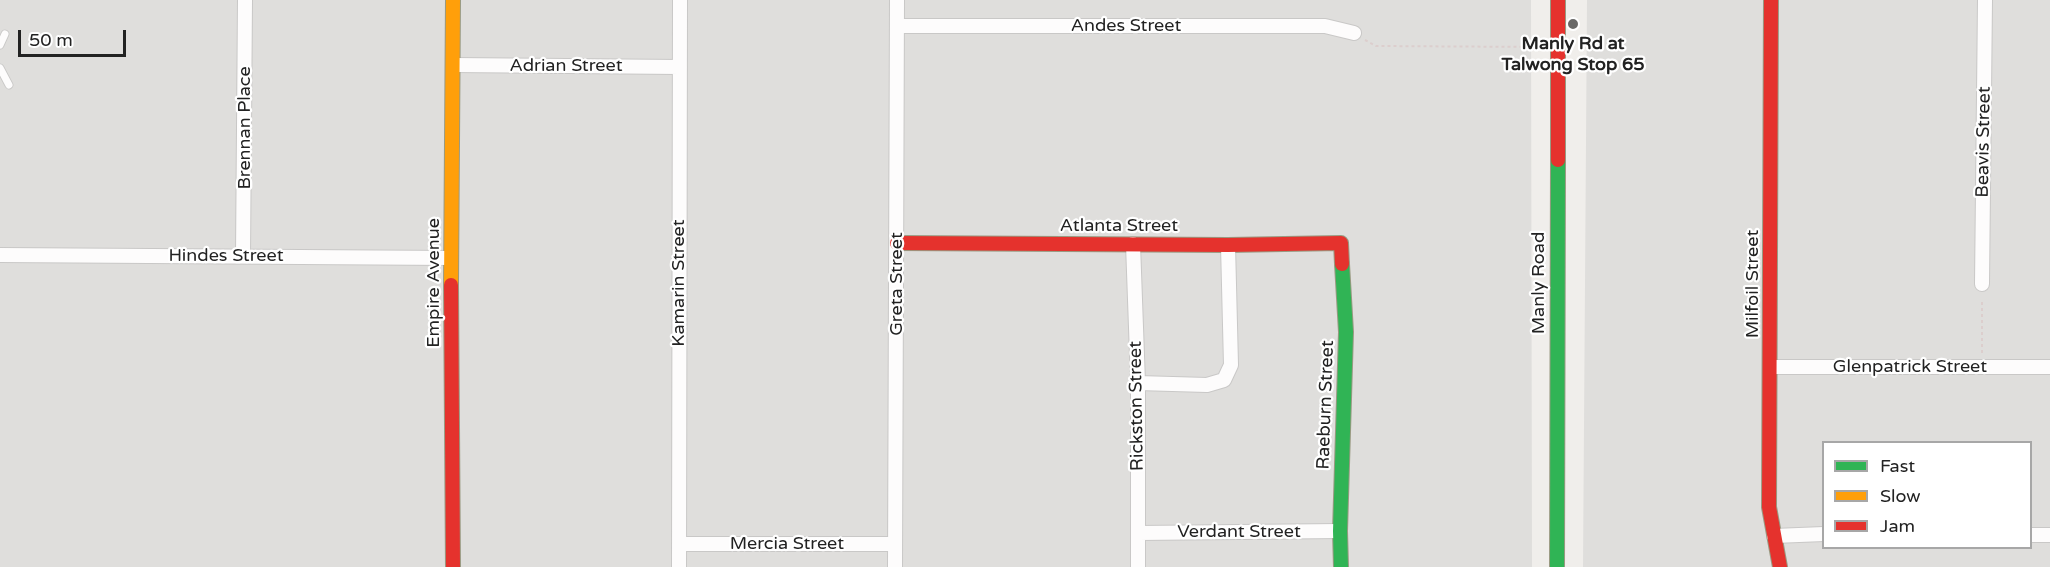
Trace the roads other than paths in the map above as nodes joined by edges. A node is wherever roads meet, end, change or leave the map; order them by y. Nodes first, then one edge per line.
1 (245, 0) edge
2 (453, 0) edge
3 (680, 0) edge
4 (897, 0) edge
5 (1558, 0) edge
6 (1771, 0) edge
7 (1985, 0) edge
8 (897, 26) junction
9 (1354, 33) road end
10 (5, 34) dead end
11 (0, 45) edge
12 (453, 65) junction
13 (680, 66) junction
14 (0, 68) edge
15 (9, 85) dead end
16 (897, 243) junction
17 (1341, 243) joint
18 (1133, 244) junction
19 (1228, 245) junction
20 (0, 255) edge
21 (243, 256) junction
22 (451, 258) junction
23 (1982, 284) road end
24 (1771, 367) junction
25 (2050, 367) edge
26 (1138, 383) junction
27 (1340, 531) junction
28 (1138, 533) junction
29 (1822, 534) edge
30 (2032, 535) edge
31 (2050, 535) edge
32 (1774, 536) junction
33 (679, 544) junction
34 (895, 544) junction
35 (453, 567) edge
36 (679, 567) edge
37 (895, 567) edge
38 (1138, 567) edge
39 (1341, 567) edge
40 (1557, 567) edge
41 (1780, 567) edge

1 - 21 street, Brennan Place
2 - 12 street, Empire Avenue
3 - 13 street, Kamarin Street
4 - 8 street, Greta Street
5 - 40 street, Manly Road
6 - 24 street, Milfoil Street
7 - 23 street, Beavis Street
8 - 9 street, Andes Street
8 - 16 street, Greta Street
10 - 11 lane
12 - 13 street, Adrian Street
12 - 22 street, Empire Avenue
13 - 33 street, Kamarin Street
14 - 15 lane
16 - 18 street, Atlanta Street
16 - 34 street, Greta Street
17 - 19 street, Atlanta Street
17 - 27 street, Raeburn Street
18 - 19 street, Atlanta Street
18 - 26 street, Rickston Street
19 - 26 street
20 - 21 street, Hindes Street
21 - 22 street, Hindes Street
22 - 35 street, Empire Avenue
24 - 25 street, Glenpatrick Street
24 - 32 street, Milfoil Street
26 - 28 street, Rickston Street
27 - 28 street, Verdant Street
27 - 39 street, Raeburn Street
28 - 38 street, Rickston Street
29 - 32 street
30 - 31 street
32 - 41 street, Milfoil Street
33 - 34 street, Mercia Street
33 - 36 street, Kamarin Street
34 - 37 street, Greta Street

